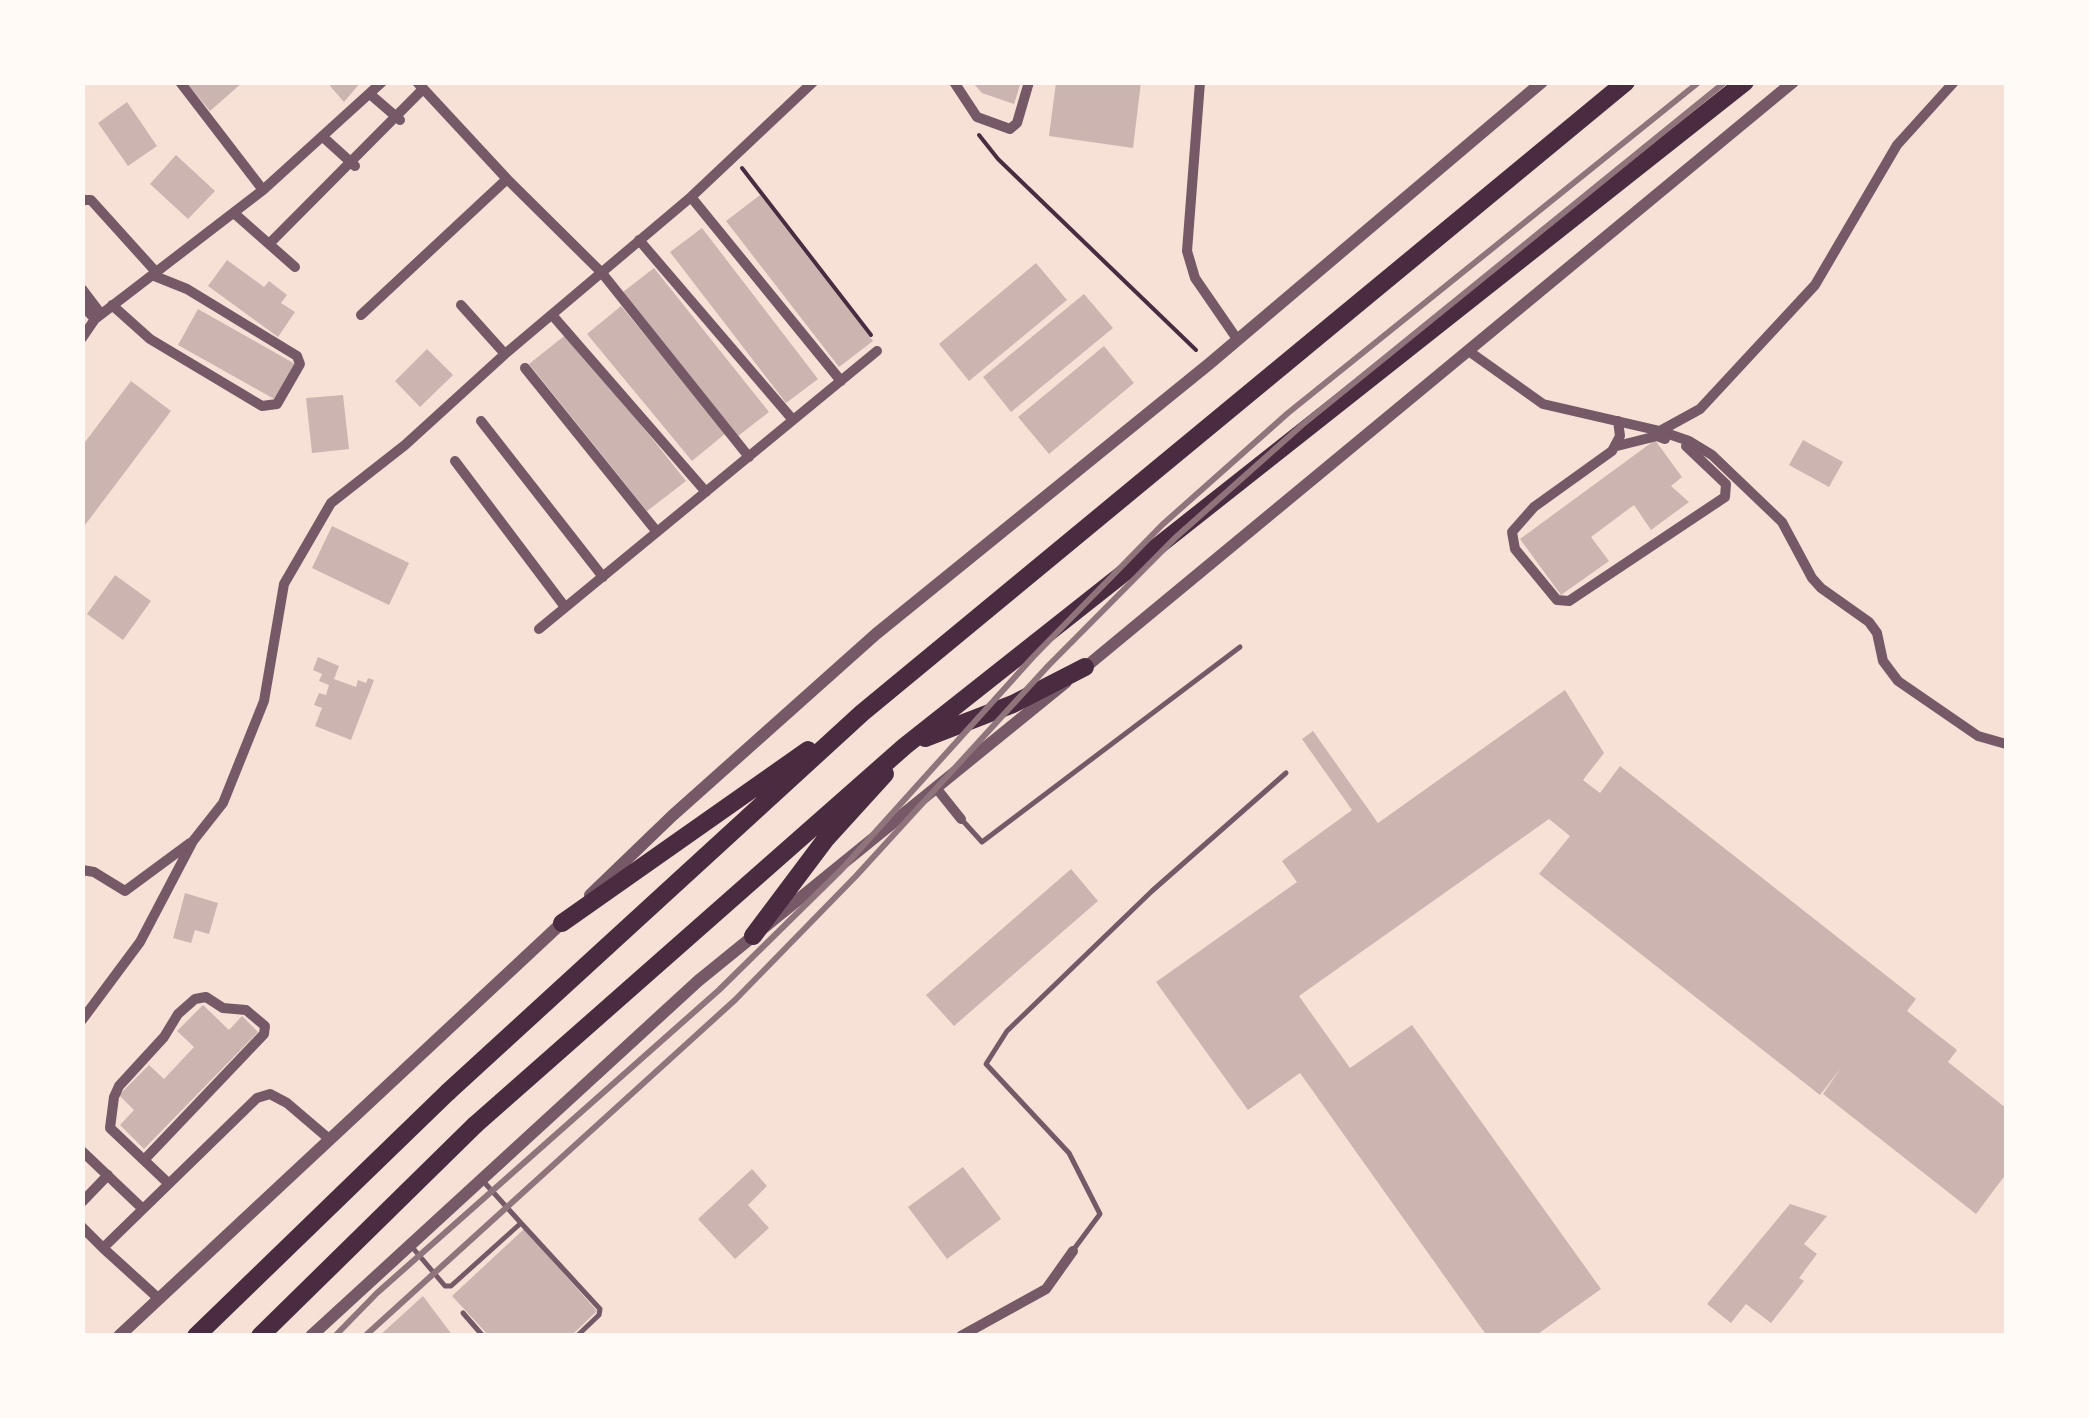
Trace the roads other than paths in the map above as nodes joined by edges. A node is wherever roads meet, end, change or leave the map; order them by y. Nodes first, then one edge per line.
1 (180, 82) edge
2 (382, 82) edge
3 (813, 82) edge
4 (954, 82) edge
5 (1029, 82) edge
6 (1200, 82) edge
7 (1542, 82) edge
8 (1626, 82) edge
9 (1745, 82) edge
10 (1793, 82) edge
11 (1954, 82) edge
12 (420, 86) edge
13 (371, 95) junction
14 (398, 118) junction
15 (323, 137) junction
16 (352, 164) junction
17 (507, 179) junction
18 (263, 190) junction
19 (691, 197) junction
20 (82, 200) edge
21 (235, 214) junction
22 (638, 240) junction
23 (269, 244) junction
24 (296, 266) dead end
25 (602, 272) junction
26 (154, 274) junction
27 (82, 290) edge
28 (461, 304) dead end
29 (82, 305) edge
30 (112, 306) junction
31 (361, 315) dead end
32 (553, 316) junction
33 (98, 317) junction
34 (82, 338) edge
35 (1238, 339) junction
36 (877, 350) road end
37 (1470, 352) junction
38 (505, 354) junction
39 (526, 368) dead end
40 (841, 380) junction
41 (794, 420) junction
42 (481, 421) dead end
43 (1618, 421) junction
44 (1660, 431) junction
45 (1617, 446) junction
46 (749, 456) junction
47 (456, 461) dead end
48 (706, 492) junction
49 (657, 532) junction
50 (603, 576) junction
51 (565, 607) junction
52 (539, 629) dead end
53 (1240, 646) dead end
54 (1084, 667) junction
55 (862, 713) junction
56 (2006, 744) edge
57 (906, 746) junction
58 (1286, 773) dead end
59 (937, 789) junction
60 (961, 819) joint
61 (194, 841) junction
62 (82, 870) edge
63 (562, 923) junction
64 (753, 936) junction
65 (82, 1020) edge
66 (328, 1138) junction
67 (82, 1152) edge
68 (144, 1160) junction
69 (108, 1176) junction
70 (481, 1178) junction
71 (168, 1183) junction
72 (82, 1202) edge
73 (142, 1208) junction
74 (521, 1224) junction
75 (82, 1227) edge
76 (408, 1243) junction
77 (103, 1248) junction
78 (1073, 1252) joint
79 (158, 1298) junction
80 (463, 1314) dead end
81 (119, 1336) edge
82 (196, 1336) edge
83 (260, 1336) edge
84 (311, 1336) edge
85 (484, 1336) edge
86 (578, 1336) edge
87 (961, 1336) edge

1 - 18 street
2 - 13 street
3 - 19 street
4 - 5 street
6 - 35 street
7 - 35 street
8 - 55 highway
9 - 57 highway
10 - 37 street
11 - 44 street
12 - 14 street
12 - 17 street
13 - 14 street
13 - 15 street
14 - 16 street
15 - 16 street
15 - 18 street
16 - 23 street
17 - 25 street
17 - 31 street
18 - 21 street
19 - 22 street
19 - 40 street
20 - 26 street
21 - 23 street
21 - 26 street
22 - 25 street
22 - 41 street
23 - 24 street
25 - 32 street
25 - 46 street
26 - 30 street
26 - 30 street
27 - 33 street
28 - 38 street
29 - 33 street
30 - 33 street
32 - 38 street
32 - 48 street
33 - 34 street
35 - 63 street
36 - 40 street
37 - 43 street
37 - 54 street
38 - 61 street
39 - 49 street
40 - 41 street
41 - 46 street
42 - 50 street
43 - 44 street
43 - 45 street
44 - 56 street
45 - 45 street
46 - 48 street
47 - 51 street
48 - 49 street
49 - 50 street
50 - 51 street
51 - 52 street
53 - 60 lane
54 - 57 highway
54 - 59 street
55 - 63 highway
55 - 82 highway
57 - 64 highway
57 - 83 highway
58 - 78 lane
59 - 60 street
59 - 64 street
61 - 62 street
61 - 65 street
63 - 66 street
64 - 70 street
66 - 71 street
66 - 79 street
67 - 69 street
68 - 68 street
68 - 71 street
69 - 72 street
69 - 73 street
70 - 74 lane
70 - 76 street
71 - 73 street
73 - 77 street
74 - 76 lane
74 - 86 lane
75 - 77 street
76 - 84 street
77 - 79 street
78 - 87 street
79 - 81 street
80 - 85 lane

